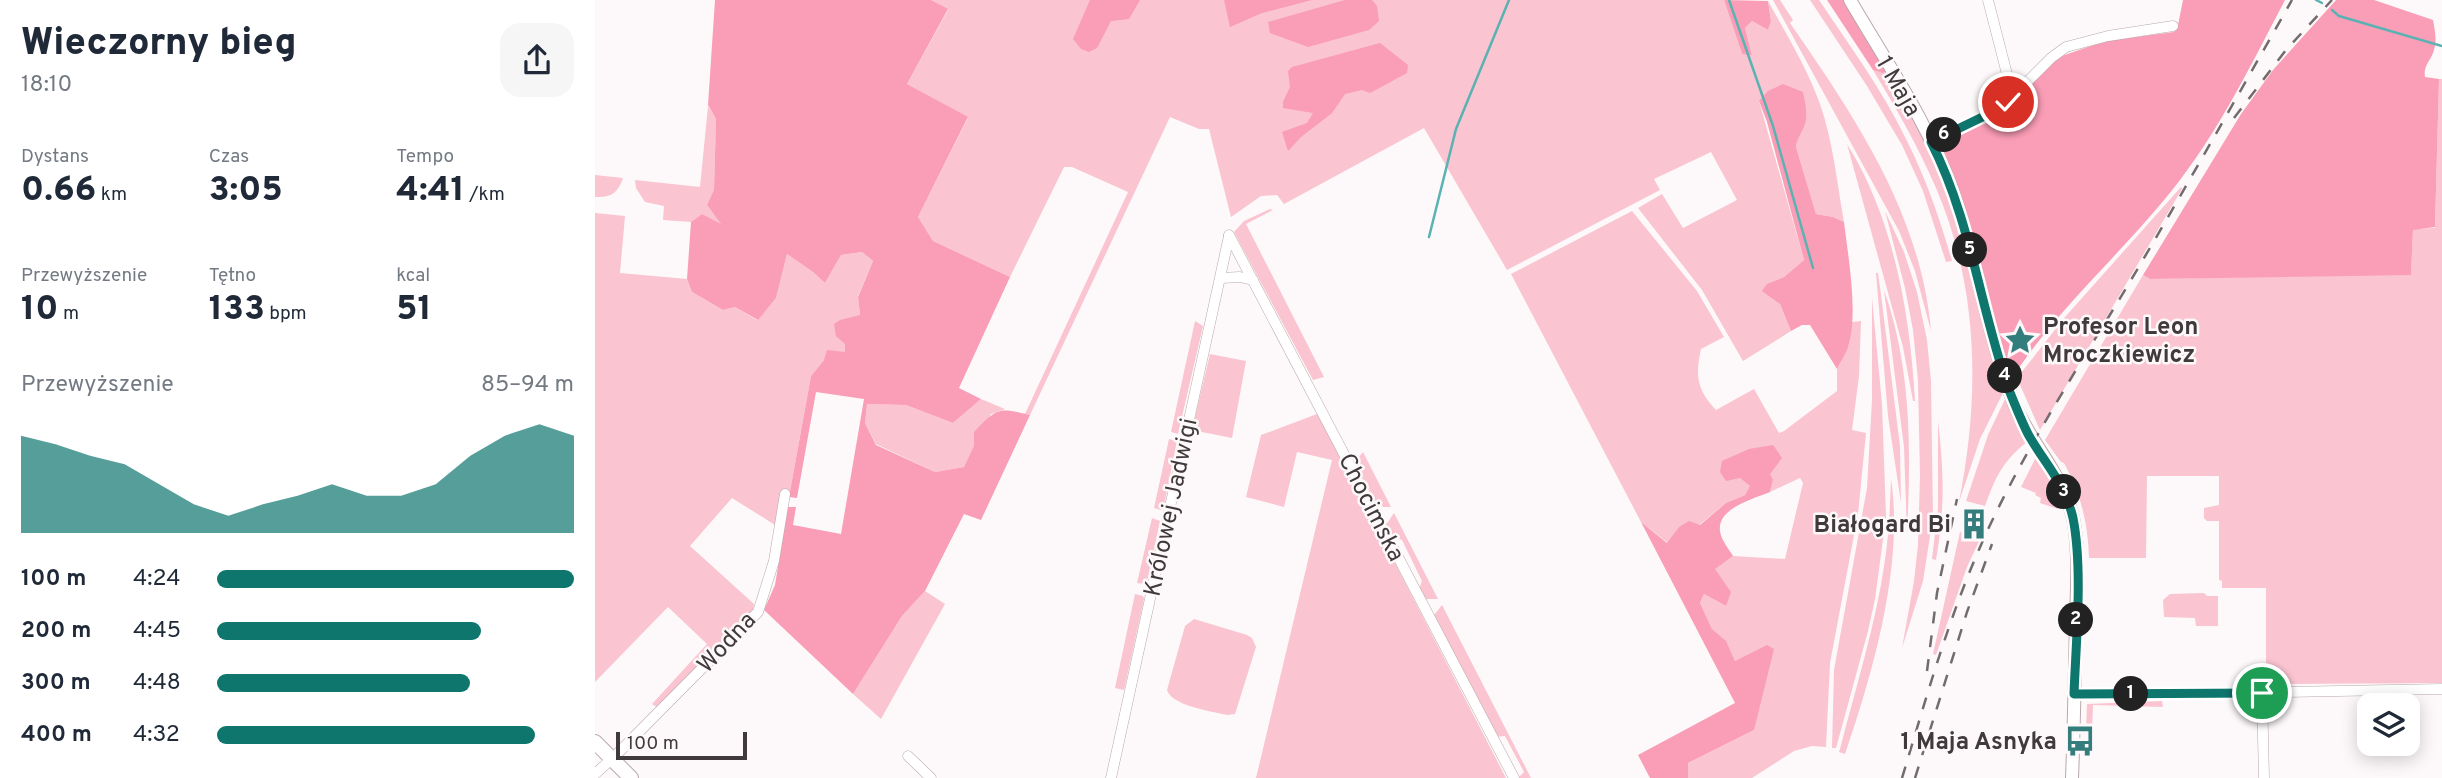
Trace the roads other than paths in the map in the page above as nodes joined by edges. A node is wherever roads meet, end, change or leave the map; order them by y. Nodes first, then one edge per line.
1 (1850, 0) edge
2 (1988, 0) edge
3 (2173, 26) dead end
4 (2008, 102) junction
5 (1931, 142) junction
6 (1229, 235) joint
7 (1220, 278) junction
8 (1252, 280) junction
9 (786, 494) dead end
10 (2442, 689) edge
11 (2262, 693) junction
12 (2074, 694) junction
13 (595, 742) edge
14 (908, 756) dead end
15 (613, 759) junction
16 (595, 774) edge
17 (631, 778) edge
18 (932, 778) edge
19 (1111, 778) edge
20 (1514, 778) edge
21 (2072, 778) edge
22 (2264, 778) edge

1 - 5 street, 1 Maja
2 - 4 street
3 - 4 street
4 - 5 street
5 - 12 street, 1 Maja
6 - 7 street, Królowej Jadwigi
6 - 8 street, Chocimska
7 - 8 street
7 - 19 street, Królowej Jadwigi
8 - 20 street, Chocimska
9 - 15 street, Wodna
10 - 11 street
11 - 12 street
11 - 22 street
12 - 21 street, 1 Maja
13 - 15 main road
14 - 18 street
15 - 16 street, Wodna
15 - 17 main road

